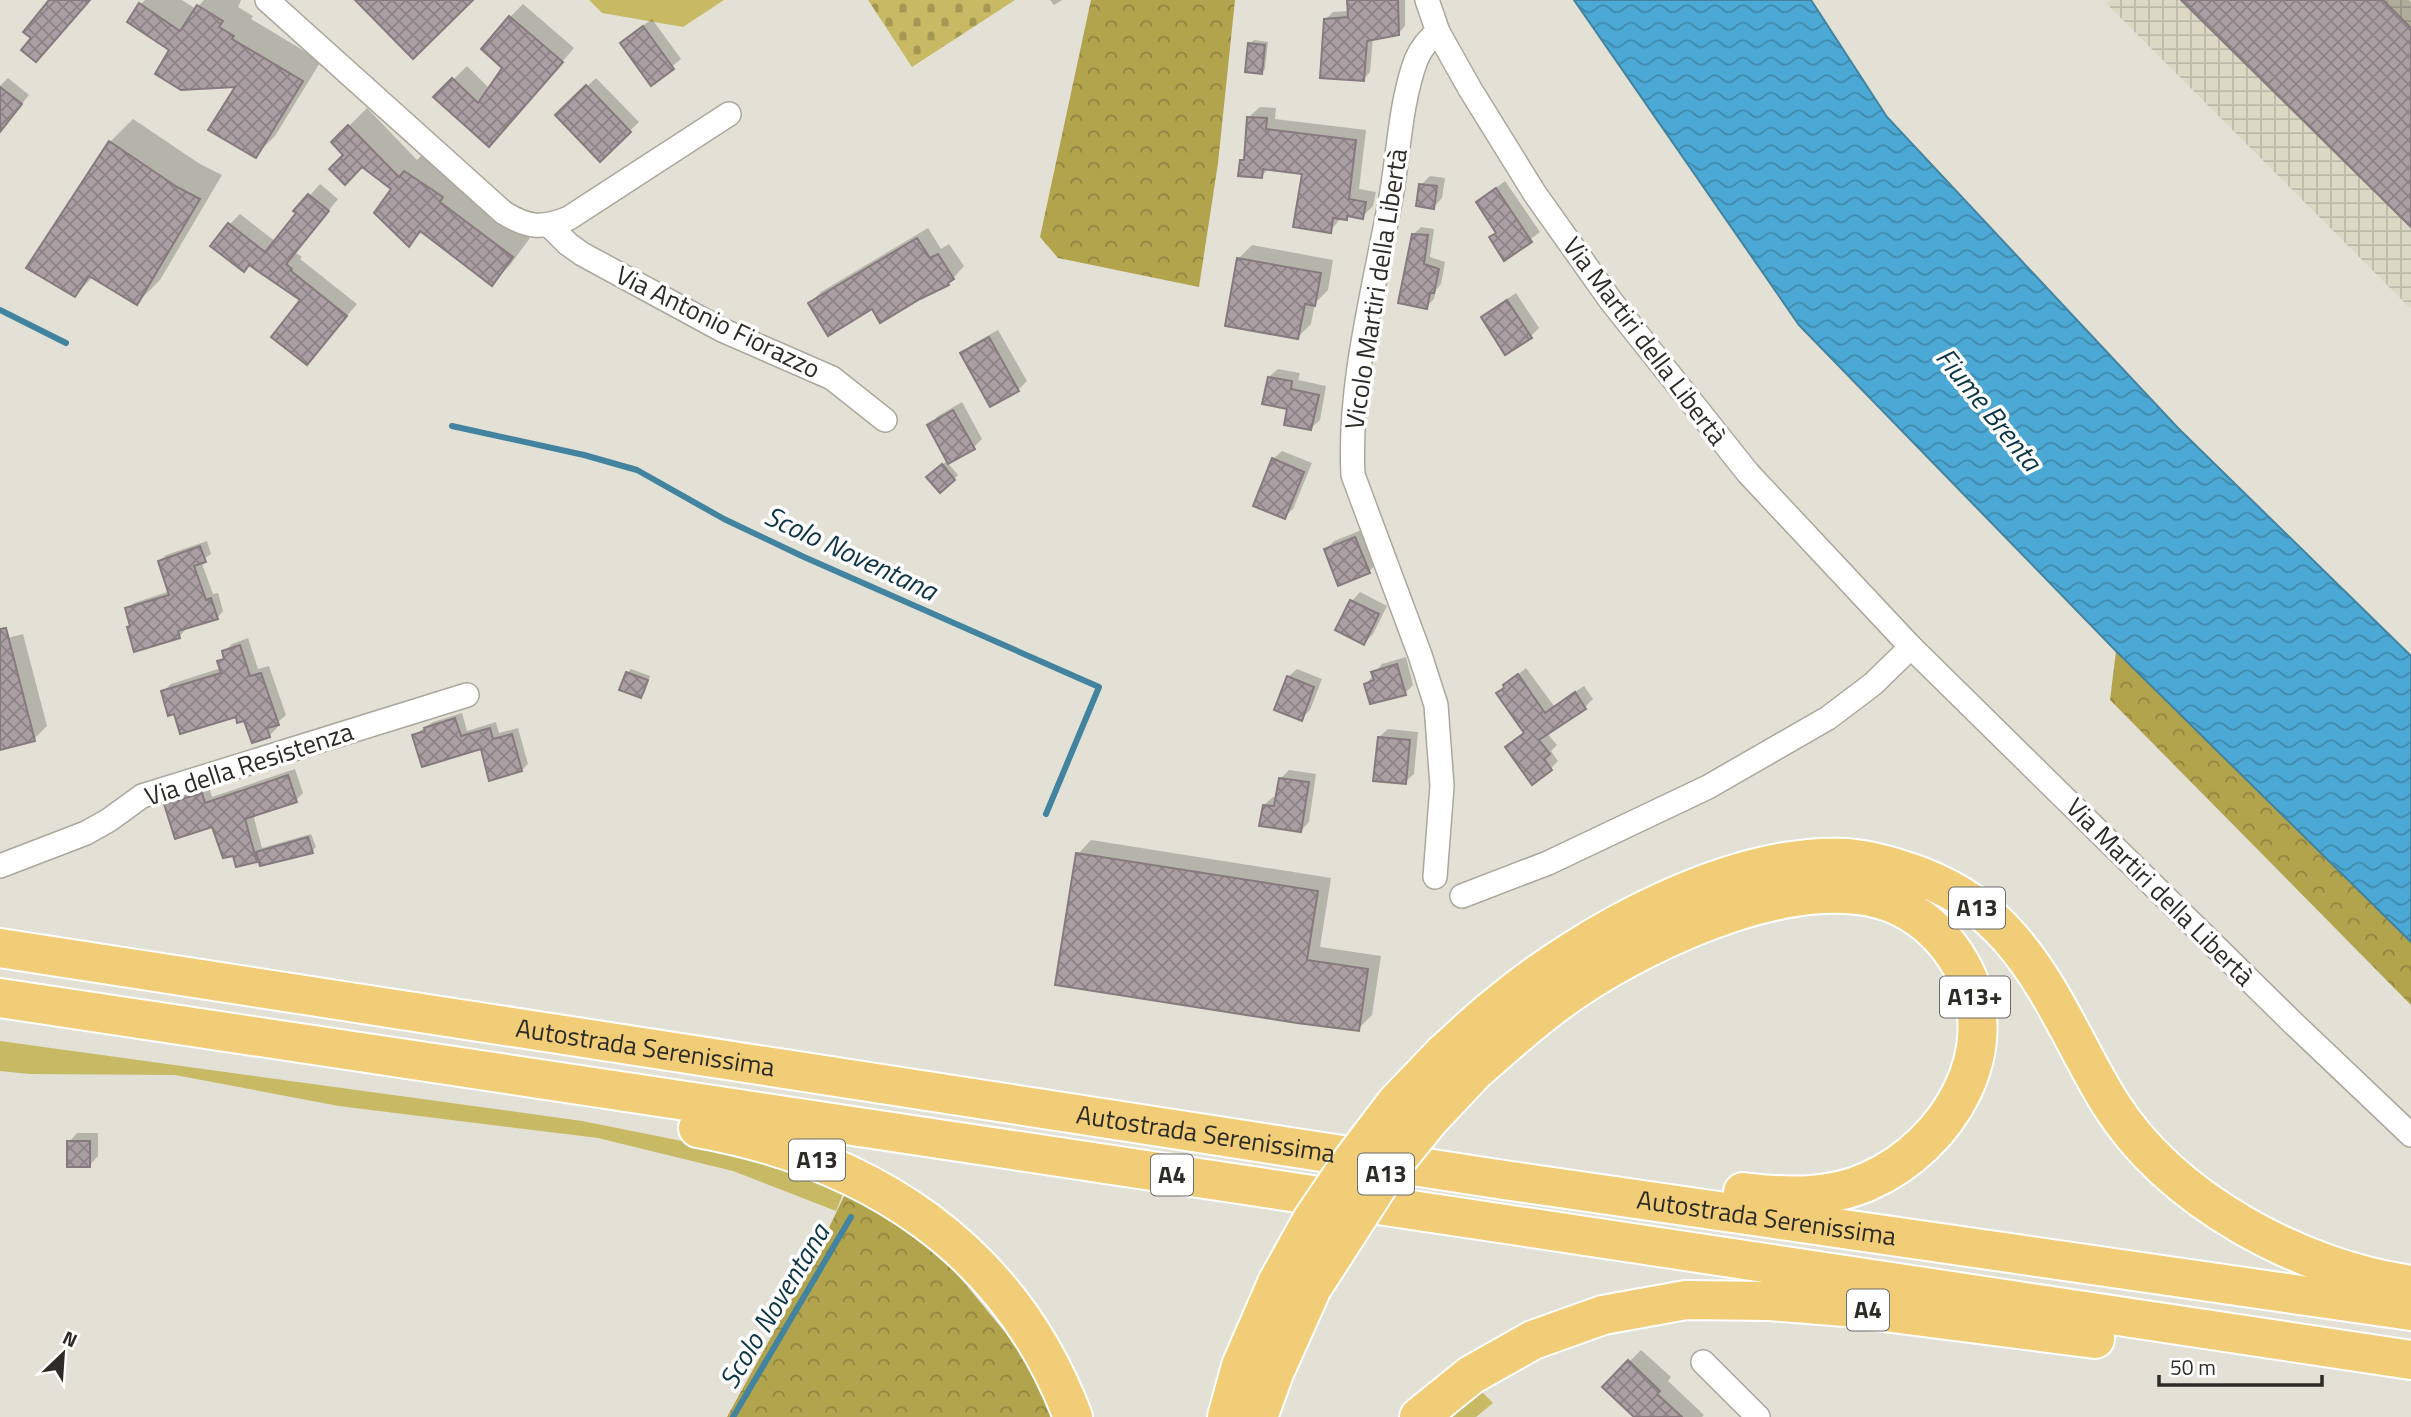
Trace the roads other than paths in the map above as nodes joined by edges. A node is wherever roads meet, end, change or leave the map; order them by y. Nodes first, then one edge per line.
1 (267, 0) edge
2 (1427, 0) edge
3 (1438, 32) junction
4 (729, 114) dead end
5 (551, 226) junction
6 (885, 420) dead end
7 (1911, 647) junction
8 (467, 695) dead end
9 (0, 866) edge
10 (1435, 877) dead end
11 (1462, 896) dead end
12 (0, 948) edge
13 (0, 998) edge
14 (1459, 1063) junction
15 (455, 1067) junction
16 (2411, 1135) edge
17 (1504, 1180) junction
18 (1295, 1285) junction
19 (2411, 1285) edge
20 (2411, 1311) edge
21 (2345, 1350) junction
22 (2411, 1360) edge
23 (1703, 1362) dead end
24 (1073, 1417) edge
25 (1227, 1417) edge
26 (1258, 1417) edge
27 (1419, 1417) edge
28 (1758, 1417) edge

1 - 5 street
2 - 3 street, Via Martiri della Libertà
3 - 7 street, Via Martiri della Libertà
3 - 10 street, Vicolo Martiri della Libertà
4 - 5 street
5 - 6 street, Via Antonio Fiorazzo
7 - 11 street
7 - 16 street, Via Martiri della Libertà
8 - 9 street, Via della Resistenza
12 - 17 highway, Autostrada Serenissima / A4
13 - 15 highway, Autostrada Serenissima / A4
14 - 17 highway, A13+
14 - 18 highway, A13, bridge
14 - 19 highway, A13
15 - 21 highway, Autostrada Serenissima / A4
15 - 24 highway, A13
17 - 20 highway, Autostrada Serenissima / A4
18 - 25 highway, A13
18 - 26 highway, A13
21 - 22 highway, Autostrada Serenissima / A4
21 - 27 highway, A4
23 - 28 street

